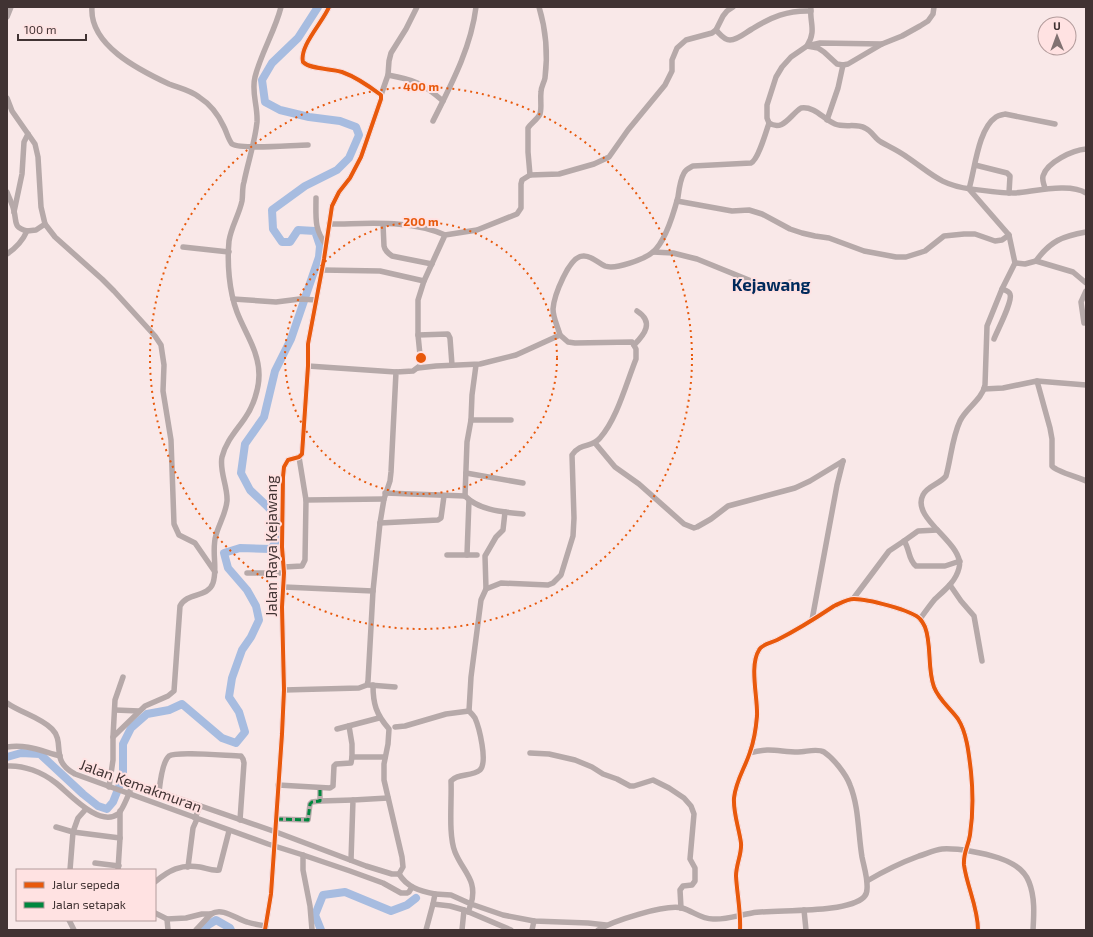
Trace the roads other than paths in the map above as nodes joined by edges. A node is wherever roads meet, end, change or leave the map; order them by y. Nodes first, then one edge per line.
1 (11, 7) edge
2 (92, 7) edge
3 (281, 7) edge
4 (329, 7) edge
5 (417, 7) edge
6 (476, 7) edge
7 (539, 7) edge
8 (733, 7) edge
9 (934, 7) edge
10 (811, 9) edge
11 (7, 17) edge
12 (716, 30) junction
13 (882, 44) junction
14 (807, 46) junction
15 (843, 65) junction
16 (388, 75) junction
17 (380, 94) junction
18 (7, 98) edge
19 (443, 101) junction
20 (827, 120) junction
21 (433, 121) dead end
22 (769, 123) junction
23 (1056, 124) dead end
24 (28, 134) junction
25 (308, 146) dead end
26 (252, 147) junction
27 (1086, 149) edge
28 (975, 165) junction
29 (530, 174) junction
30 (1045, 188) junction
31 (969, 189) junction
32 (7, 192) edge
33 (1009, 193) junction
34 (1086, 193) edge
35 (316, 198) dead end
36 (677, 201) junction
37 (14, 212) junction
38 (45, 224) junction
39 (329, 224) junction
40 (384, 224) junction
41 (27, 231) junction
42 (1086, 232) edge
43 (445, 235) junction
44 (1009, 235) junction
45 (326, 245) junction
46 (183, 247) dead end
47 (229, 252) junction
48 (653, 252) junction
49 (7, 254) edge
50 (1036, 261) junction
51 (1015, 263) junction
52 (432, 264) junction
53 (322, 270) junction
54 (424, 281) junction
55 (790, 282) dead end
56 (1086, 283) edge
57 (1002, 289) junction
58 (1086, 291) edge
59 (233, 299) junction
60 (316, 300) junction
61 (637, 311) dead end
62 (1084, 324) dead end
63 (418, 335) junction
64 (560, 335) junction
65 (994, 339) dead end
66 (634, 345) junction
67 (452, 365) junction
68 (476, 365) junction
69 (308, 366) junction
70 (418, 368) junction
71 (396, 372) junction
72 (1037, 381) junction
73 (1086, 385) edge
74 (984, 389) junction
75 (471, 420) junction
76 (511, 420) dead end
77 (595, 443) junction
78 (299, 457) junction
79 (466, 473) junction
80 (1086, 481) edge
81 (523, 483) dead end
82 (385, 493) junction
83 (444, 496) junction
84 (467, 498) junction
85 (384, 499) junction
86 (306, 500) junction
87 (505, 512) junction
88 (523, 514) dead end
89 (380, 523) junction
90 (937, 530) junction
91 (904, 541) junction
92 (467, 555) junction
93 (477, 555) dead end
94 (447, 556) dead end
95 (960, 560) junction
96 (284, 570) junction
97 (215, 572) junction
98 (247, 573) dead end
99 (950, 585) junction
100 (284, 587) junction
101 (486, 589) junction
102 (373, 591) junction
103 (853, 599) junction
104 (920, 619) junction
105 (812, 620) junction
106 (982, 661) dead end
107 (123, 677) dead end
108 (370, 685) junction
109 (395, 686) dead end
110 (284, 690) junction
111 (7, 703) edge
112 (115, 710) junction
113 (139, 711) junction
114 (469, 711) junction
115 (380, 718) junction
116 (349, 726) junction
117 (395, 727) dead end
118 (337, 729) dead end
119 (113, 737) junction
120 (7, 747) edge
121 (530, 753) dead end
122 (750, 753) junction
123 (60, 756) junction
124 (352, 757) junction
125 (385, 757) junction
126 (7, 766) edge
127 (278, 785) junction
128 (112, 788) junction
129 (320, 788) junction
130 (159, 792) junction
131 (128, 794) junction
132 (388, 798) junction
133 (352, 800) junction
134 (320, 801) junction
135 (200, 807) junction
136 (86, 809) junction
137 (120, 811) junction
138 (196, 818) junction
139 (277, 818) junction
140 (240, 820) junction
141 (56, 827) dead end
142 (229, 830) junction
143 (73, 832) junction
144 (276, 833) junction
145 (120, 838) junction
146 (275, 846) junction
147 (965, 850) junction
148 (304, 855) junction
149 (350, 860) junction
150 (95, 863) dead end
151 (188, 867) junction
152 (118, 868) edge
153 (70, 869) edge
154 (399, 874) junction
155 (156, 881) edge
156 (867, 881) junction
157 (412, 887) junction
158 (435, 894) junction
159 (433, 904) junction
160 (469, 908) junction
161 (681, 908) junction
162 (804, 910) junction
163 (156, 913) edge
164 (211, 914) junction
165 (741, 915) junction
166 (168, 919) junction
167 (70, 921) edge
168 (533, 925) edge
169 (606, 925) junction
170 (266, 928) edge
171 (74, 930) edge
172 (168, 930) edge
173 (196, 930) edge
174 (312, 930) edge
175 (426, 930) edge
176 (462, 930) edge
177 (511, 930) edge
178 (598, 930) edge
179 (740, 930) edge
180 (806, 930) edge
181 (978, 930) edge
182 (1033, 930) edge

1 - 11 street
2 - 26 street
3 - 26 street
4 - 17 street
5 - 16 street
6 - 19 street
7 - 29 street
8 - 12 street
9 - 13 street
10 - 12 street
10 - 14 street
12 - 29 street
13 - 14 street
13 - 15 street
14 - 15 street
14 - 22 street
15 - 20 street
16 - 17 street
16 - 19 street
17 - 39 street
18 - 24 street
19 - 21 street
20 - 22 street
20 - 31 street
22 - 36 street
23 - 28 street
24 - 37 street
24 - 38 street
25 - 26 street
26 - 47 street
27 - 30 street
28 - 31 street
28 - 33 street
29 - 43 street
30 - 33 street
30 - 34 street
31 - 33 street
31 - 44 street
32 - 37 street
35 - 45 street
36 - 44 street
36 - 48 street
37 - 41 street
38 - 41 street
38 - 97 street
39 - 40 street
39 - 45 street
40 - 43 street
40 - 52 street
41 - 49 street
42 - 50 street
43 - 52 street
44 - 51 street
45 - 53 street
46 - 47 street
47 - 59 street
48 - 55 street
48 - 64 street
50 - 51 street
50 - 56 street
51 - 57 street
52 - 54 street
53 - 54 street
53 - 60 street
54 - 63 street
57 - 65 street
57 - 74 street
58 - 62 street
59 - 60 street
59 - 97 street
60 - 69 street
61 - 66 street
63 - 67 street
63 - 70 street
64 - 66 street
64 - 68 street
66 - 77 street
67 - 68 street
67 - 70 street
68 - 75 street
69 - 71 street
69 - 78 street
70 - 71 street
71 - 82 street
72 - 73 street
72 - 74 street
72 - 80 street
74 - 90 street
75 - 76 street
75 - 79 street
77 - 101 street
77 - 105 street
78 - 86 street
78 - 96 street, Jalan Raya Kejawang
79 - 81 street
79 - 84 street
82 - 83 street
82 - 85 street
83 - 84 street
83 - 89 street
84 - 87 street
84 - 92 street
85 - 86 street
85 - 89 street
86 - 96 street
87 - 88 street
87 - 101 street
89 - 102 street
90 - 91 street
90 - 95 street
91 - 95 street
91 - 103 street
92 - 93 street
92 - 94 street
95 - 99 street
96 - 98 street
96 - 100 street, Jalan Raya Kejawang
97 - 113 street
99 - 104 street
99 - 106 street
100 - 102 street
100 - 110 street, Jalan Raya Kejawang
101 - 114 street
102 - 108 street
103 - 104 street
103 - 105 street
104 - 147 street
105 - 122 street
107 - 112 street
108 - 109 street
108 - 110 street
108 - 115 street
110 - 127 street, Jalan Raya Kejawang
111 - 123 street, Jalan Kemakmuran
112 - 113 street
112 - 119 street
113 - 119 street
114 - 117 street
114 - 160 street
115 - 116 street
115 - 125 street
116 - 118 street
116 - 124 street
119 - 128 street
120 - 123 street
121 - 161 street
122 - 156 street
122 - 165 street
123 - 128 street, Jalan Kemakmuran
124 - 125 street
124 - 129 street
125 - 132 street
126 - 136 street
127 - 129 street
127 - 139 street, Jalan Raya Kejawang
128 - 131 street, Jalan Kemakmuran
129 - 134 street
130 - 131 street
130 - 135 street
130 - 140 street
131 - 137 street
131 - 138 street, Jalan Kemakmuran
132 - 133 street
132 - 154 street
133 - 134 street
133 - 149 street
134 - 139 street
135 - 138 street
135 - 140 street
136 - 137 street
136 - 143 street
137 - 145 street
138 - 142 street, Jalan Kemakmuran
138 - 151 street
139 - 144 street, Jalan Raya Kejawang
140 - 144 street
141 - 143 street
142 - 146 street, Jalan Kemakmuran
142 - 151 street
143 - 145 street
143 - 153 street
144 - 146 street, Jalan Raya Kejawang
144 - 149 street
145 - 152 street
146 - 148 street, Jalan Kemakmuran
146 - 170 street, Jalan Raya Kejawang
147 - 156 street
147 - 181 street
147 - 182 street
148 - 157 street, Jalan Kemakmuran
148 - 174 street
149 - 154 street
150 - 152 street
151 - 155 street
154 - 157 street
156 - 162 street
157 - 158 street
158 - 159 street
158 - 160 street
159 - 160 street
159 - 175 street
160 - 168 street
160 - 176 street
160 - 177 street
161 - 165 street
161 - 169 street
162 - 165 street
162 - 180 street
163 - 166 street
164 - 166 street
164 - 170 street
164 - 173 street
165 - 179 street
166 - 172 street
167 - 171 street
168 - 169 street
169 - 178 street

